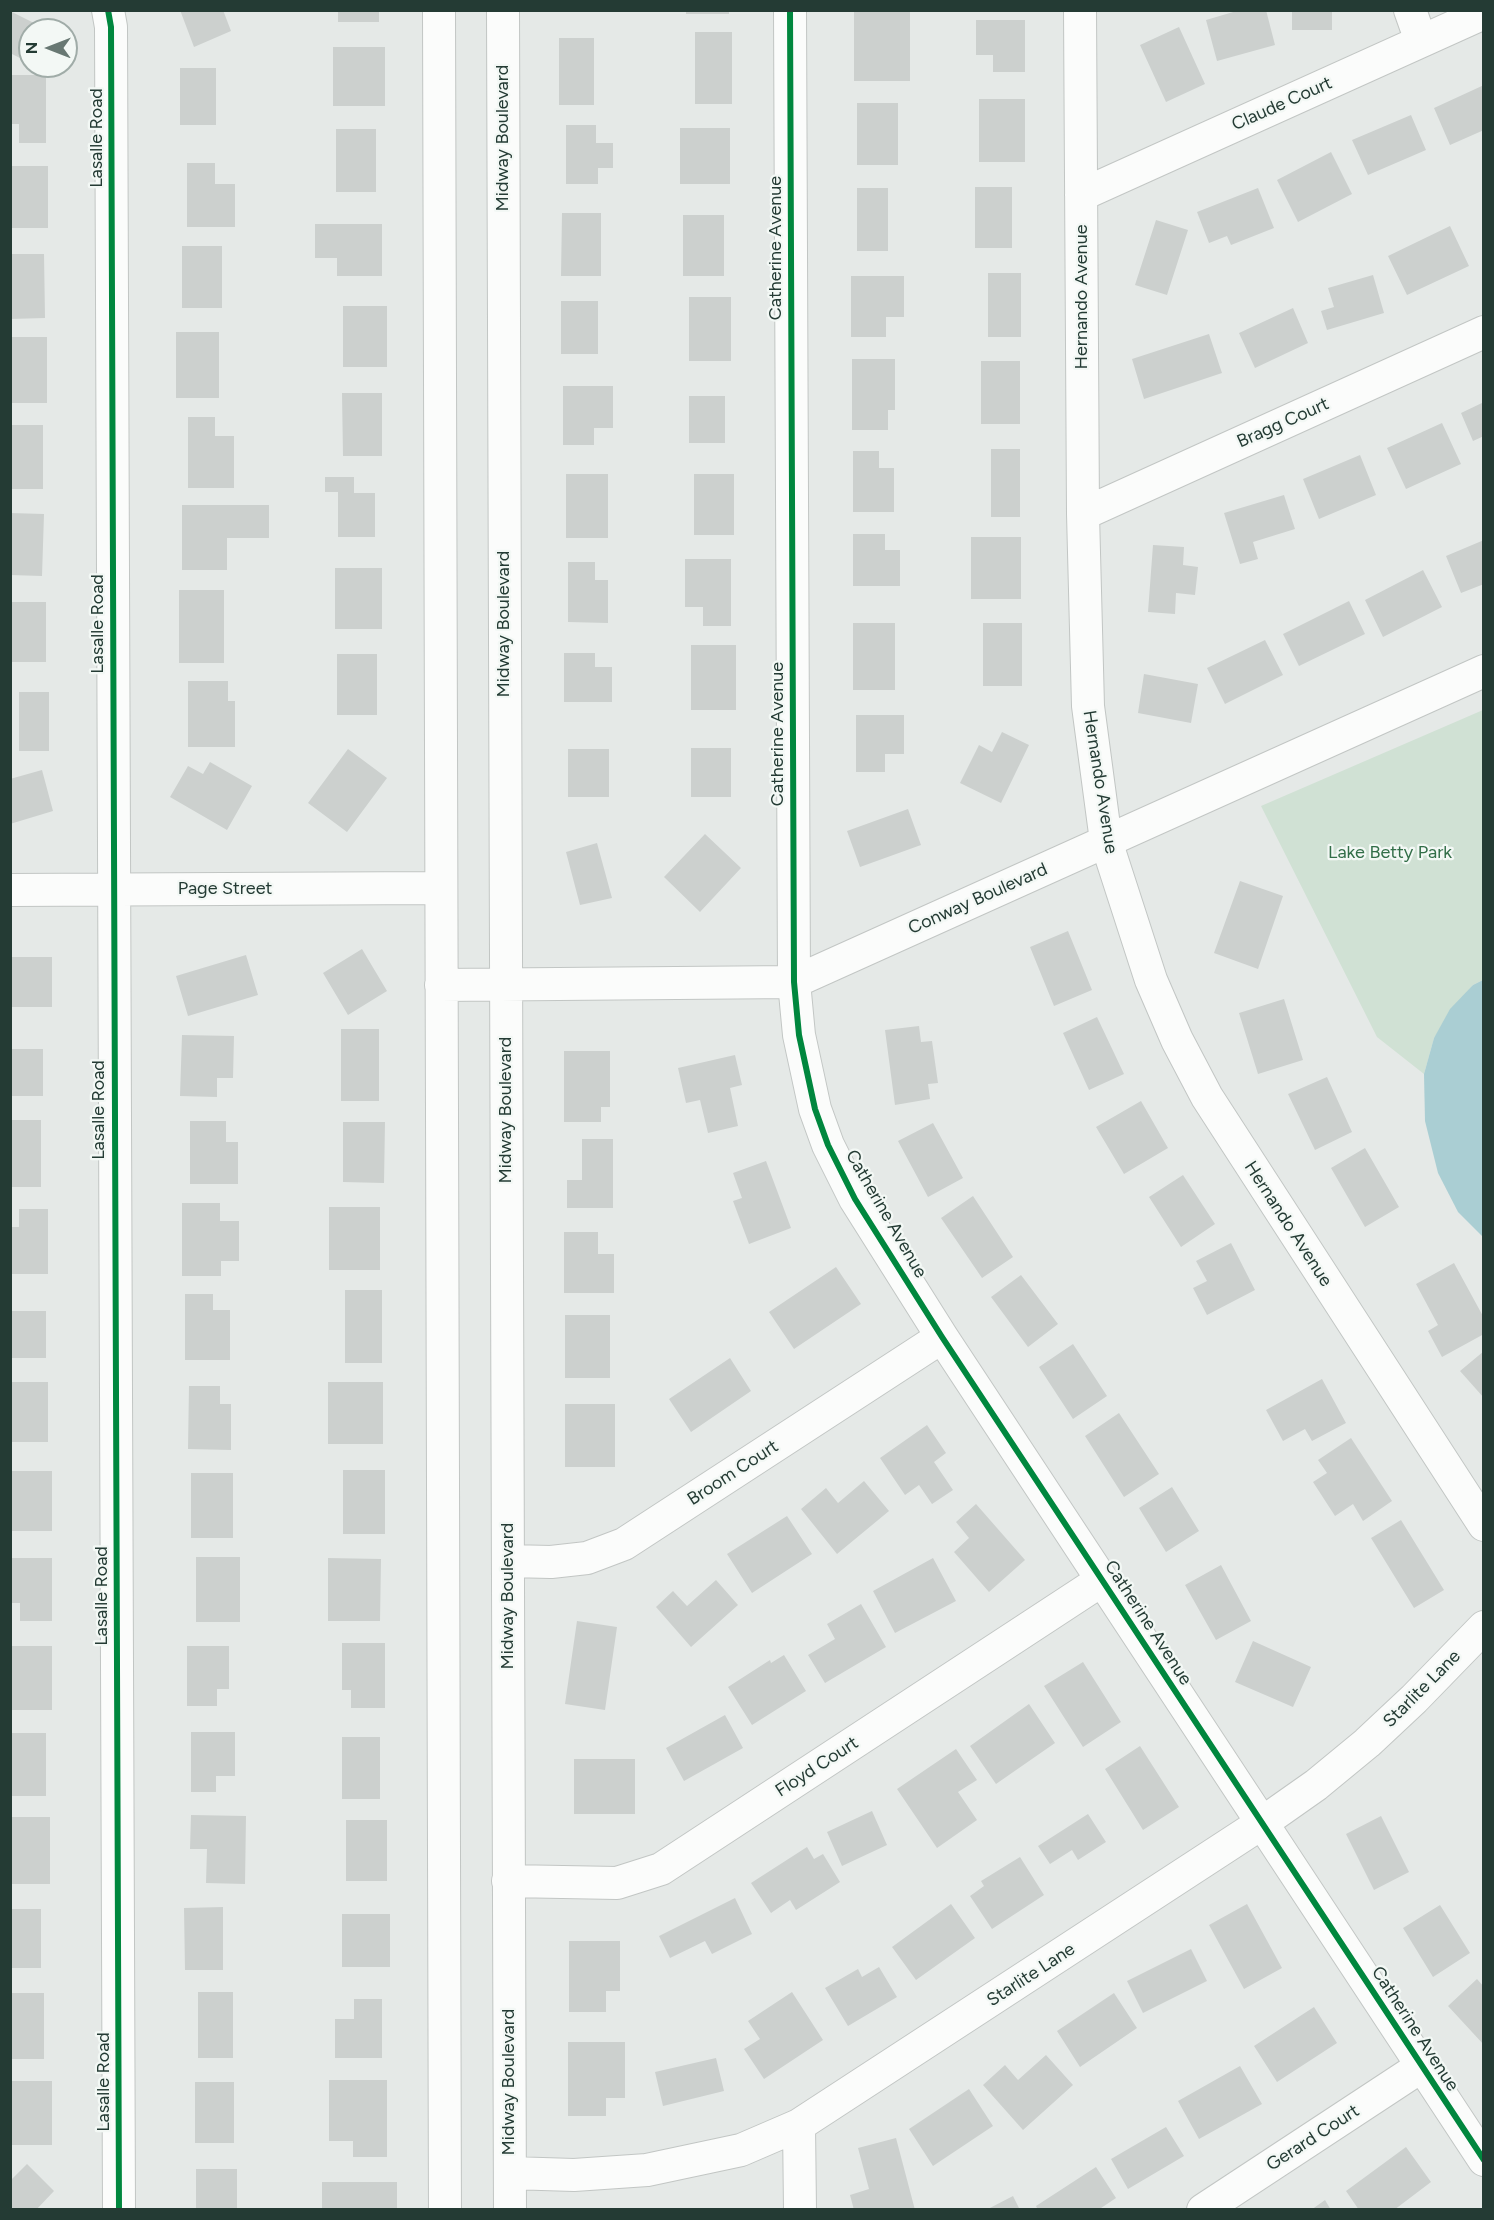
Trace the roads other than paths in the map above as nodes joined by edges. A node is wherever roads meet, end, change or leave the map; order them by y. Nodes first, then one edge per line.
1 (108, 10) edge
2 (440, 10) edge
3 (503, 10) edge
4 (790, 10) edge
5 (1080, 10) edge
6 (1410, 10) edge
7 (1484, 13) edge
8 (1421, 41) junction
9 (1081, 195) junction
10 (1484, 332) edge
11 (1083, 513) junction
12 (1484, 671) edge
13 (1106, 842) junction
14 (440, 888) junction
15 (10, 890) edge
16 (114, 890) junction
17 (794, 982) junction
18 (441, 985) junction
19 (506, 985) junction
20 (942, 1337) junction
21 (1484, 1525) edge
22 (508, 1562) junction
23 (1102, 1580) junction
24 (1484, 1627) edge
25 (1262, 1823) junction
26 (508, 1881) junction
27 (1422, 2066) junction
28 (799, 2125) junction
29 (1484, 2160) edge
30 (510, 2173) junction
31 (120, 2210) edge
32 (445, 2210) edge
33 (510, 2210) edge
34 (800, 2210) edge
35 (1203, 2210) edge

1 - 16 street, Lasalle Road
2 - 14 street
3 - 19 street, Midway Boulevard
4 - 17 street, Catherine Avenue
5 - 9 street, Hernando Avenue
6 - 8 street
7 - 8 street, Claude Court
8 - 9 street, Claude Court
9 - 11 street, Hernando Avenue
10 - 11 street, Bragg Court
11 - 13 street, Hernando Avenue
12 - 13 street, Conway Boulevard
13 - 17 street, Conway Boulevard
13 - 21 street, Hernando Avenue
14 - 16 street, Page Street
14 - 18 street
15 - 16 street, Page Street
16 - 31 street, Lasalle Road
17 - 19 street, Conway Boulevard
17 - 20 street, Catherine Avenue
18 - 19 street, Conway Boulevard
18 - 32 street
19 - 22 street, Midway Boulevard
20 - 22 street, Broom Court
20 - 23 street, Catherine Avenue
22 - 26 street, Midway Boulevard
23 - 25 street, Catherine Avenue
23 - 26 street, Floyd Court
24 - 25 street, Starlite Lane
25 - 27 street, Catherine Avenue
25 - 28 street, Starlite Lane
26 - 30 street, Midway Boulevard
27 - 29 street, Catherine Avenue
27 - 35 street, Gerard Court
28 - 30 street, Starlite Lane
28 - 34 street
30 - 33 street, Midway Boulevard

